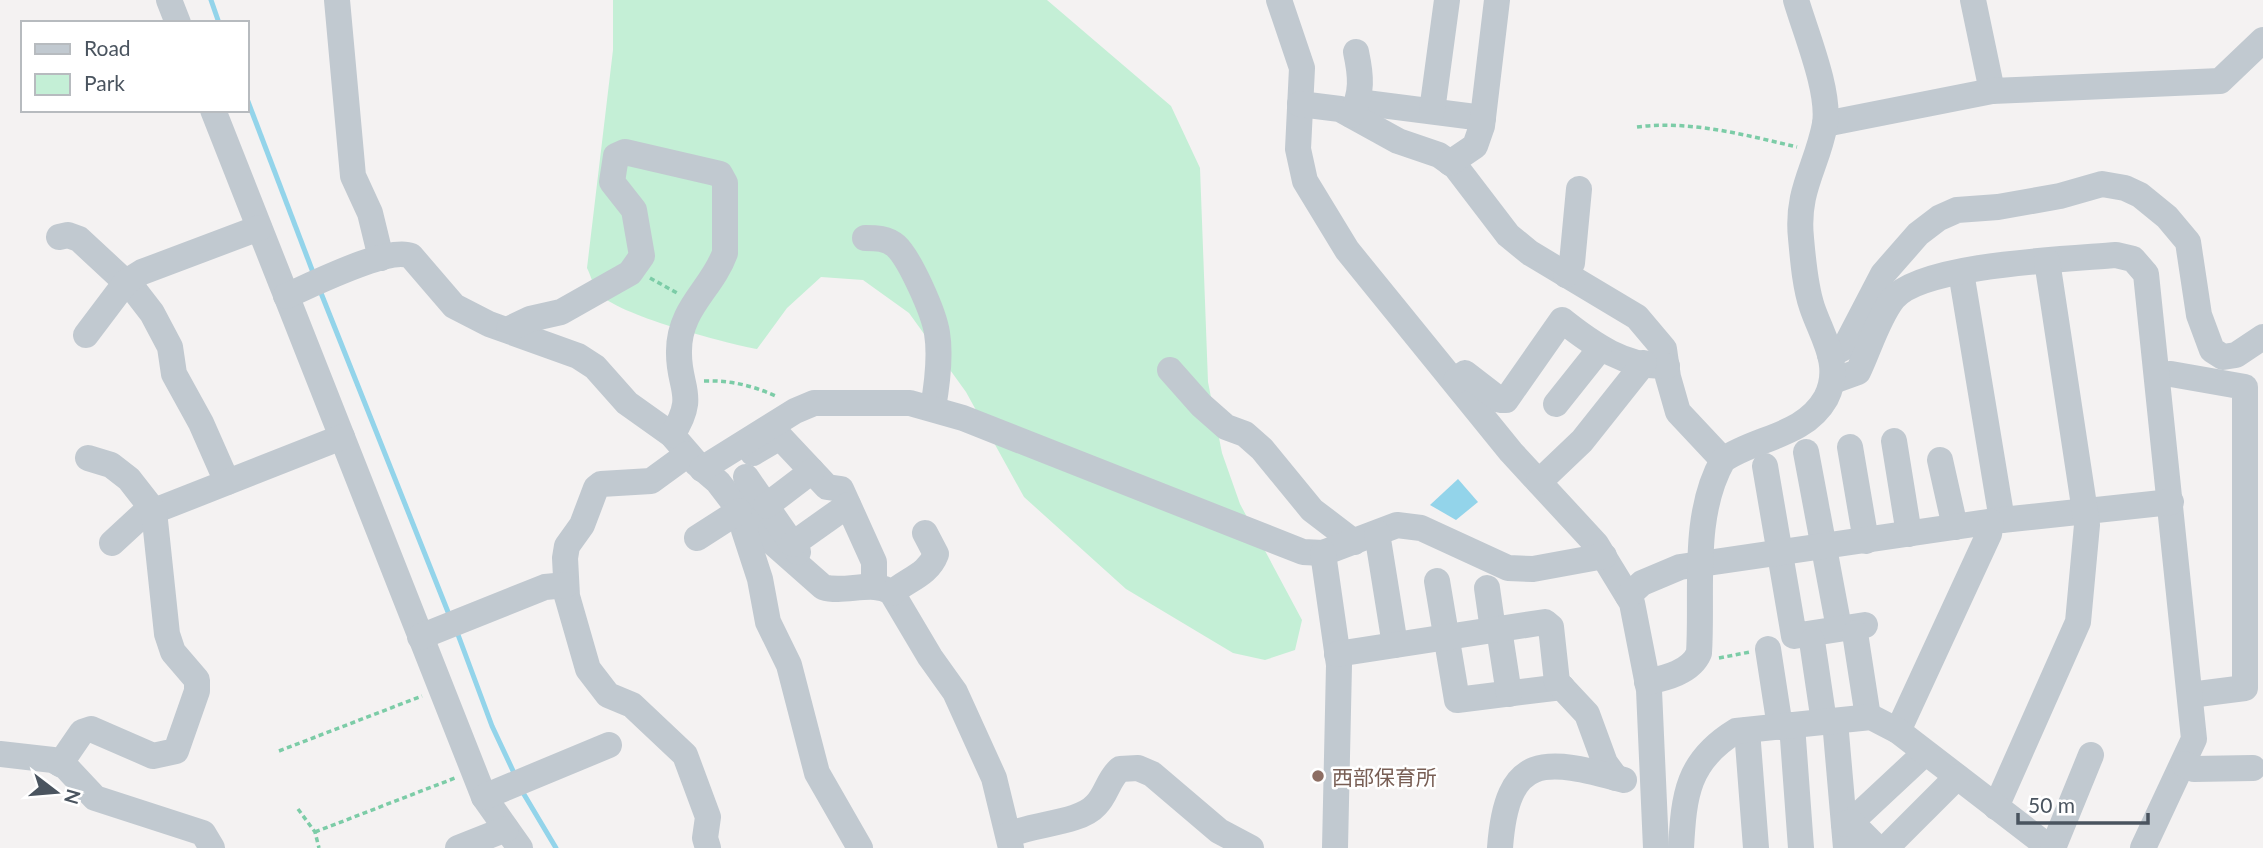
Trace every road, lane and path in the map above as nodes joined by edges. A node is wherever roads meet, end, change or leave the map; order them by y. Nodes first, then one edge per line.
1 (169, 0) edge
2 (337, 0) edge
3 (1279, 0) edge
4 (1447, 0) edge
5 (1497, 0) edge
6 (1796, 0) edge
7 (1973, 0) edge
8 (177, 21) edge
9 (2263, 40) edge
10 (1356, 52) dead end
11 (1992, 91) junction
12 (1300, 104) junction
13 (1354, 109) junction
14 (1432, 111) junction
15 (214, 112) edge
16 (1483, 118) junction
17 (1825, 124) junction
18 (1637, 127) dead end
19 (1816, 151) junction
20 (1450, 163) junction
21 (1579, 189) dead end
22 (259, 228) junction
23 (59, 237) dead end
24 (865, 238) dead end
25 (381, 258) junction
26 (2047, 261) junction
27 (632, 271) junction
28 (1961, 272) junction
29 (1566, 275) junction
30 (125, 282) junction
31 (286, 296) junction
32 (688, 311) junction
33 (509, 329) junction
34 (86, 335) dead end
35 (2263, 337) edge
36 (1600, 350) junction
37 (1655, 365) junction
38 (1832, 368) junction
39 (1170, 370) dead end
40 (2157, 375) junction
41 (1455, 382) junction
42 (686, 386) junction
43 (1556, 404) dead end
44 (802, 408) junction
45 (933, 408) junction
46 (342, 437) junction
47 (1894, 441) dead end
48 (1850, 447) dead end
49 (1806, 452) dead end
50 (88, 458) dead end
51 (693, 459) junction
52 (1723, 460) junction
53 (1940, 460) dead end
54 (1765, 466) dead end
55 (812, 471) junction
56 (746, 477) dead end
57 (227, 482) junction
58 (1539, 482) junction
59 (2171, 502) junction
60 (848, 505) junction
61 (152, 509) junction
62 (2085, 511) junction
63 (751, 513) junction
64 (1996, 521) junction
65 (1955, 527) junction
66 (925, 533) dead end
67 (1909, 534) junction
68 (697, 538) dead end
69 (1366, 538) junction
70 (1866, 541) junction
71 (112, 543) dead end
72 (793, 544) junction
73 (1824, 548) junction
74 (1323, 553) junction
75 (1780, 554) junction
76 (1604, 556) junction
77 (1698, 565) junction
78 (809, 577) junction
79 (1437, 581) dead end
80 (566, 585) junction
81 (1487, 588) dead end
82 (883, 589) junction
83 (1628, 596) junction
84 (1496, 629) junction
85 (1853, 629) junction
86 (420, 637) junction
87 (1447, 637) junction
88 (1812, 641) dead end
89 (1395, 645) junction
90 (1768, 649) dead end
91 (1337, 654) junction
92 (1647, 682) junction
93 (1562, 687) junction
94 (441, 689) junction
95 (1508, 694) junction
96 (2190, 695) junction
97 (1868, 717) junction
98 (1829, 721) junction
99 (1786, 726) junction
100 (1747, 730) junction
101 (1898, 731) junction
102 (609, 746) dead end
103 (279, 751) dead end
104 (1925, 753) junction
105 (0, 754) edge
106 (2091, 755) dead end
107 (61, 764) junction
108 (2184, 764) junction
109 (2253, 768) dead end
110 (473, 771) junction
111 (1957, 777) junction
112 (1616, 778) junction
113 (1652, 789) junction
114 (484, 797) junction
115 (1996, 807) junction
116 (298, 808) dead end
117 (1847, 831) edge
118 (315, 832) junction
119 (513, 839) edge
120 (1010, 842) edge
121 (212, 848) edge
122 (319, 848) edge
123 (458, 848) edge
124 (708, 848) edge
125 (860, 848) edge
126 (1251, 848) edge
127 (1335, 848) edge
128 (1500, 848) edge
129 (1656, 848) edge
130 (1681, 848) edge
131 (1756, 848) edge
132 (1801, 848) edge
133 (1877, 848) edge
134 (1886, 848) edge
135 (2051, 848) edge
136 (2143, 848) edge

1 - 8 street
2 - 25 street
3 - 12 street
4 - 14 street
5 - 16 street
6 - 17 street
7 - 11 street
9 - 11 street
10 - 13 street
11 - 17 street
12 - 13 street
12 - 41 street
13 - 14 street
13 - 20 street
14 - 16 street
15 - 22 street
16 - 20 street
17 - 19 street
18 - 19 path
19 - 38 street
20 - 29 street
21 - 29 street
22 - 30 street
22 - 31 street
23 - 30 street
24 - 45 street
25 - 31 street
25 - 33 street
26 - 28 street
26 - 40 street
26 - 62 street
27 - 32 path
27 - 32 street
27 - 33 street
28 - 38 street
28 - 64 street
29 - 37 street
30 - 34 street
30 - 57 street
31 - 46 street
32 - 42 street
33 - 51 street
35 - 38 street
36 - 37 street
36 - 41 street
36 - 43 street
37 - 52 street
37 - 58 street
38 - 52 street
39 - 69 street
40 - 59 street
40 - 96 street
41 - 58 street
42 - 44 path
42 - 51 street
44 - 45 street
44 - 51 street
45 - 74 street
46 - 57 street
46 - 86 street
47 - 67 street
48 - 70 street
49 - 73 street
50 - 61 street
51 - 55 street
51 - 63 street
51 - 80 street
52 - 77 street
53 - 65 street
54 - 75 street
55 - 60 street
55 - 63 street
56 - 63 street
57 - 61 street
58 - 76 street
59 - 62 street
59 - 96 street
60 - 72 street
60 - 82 street
61 - 71 street
61 - 107 street
62 - 64 street
62 - 115 street
63 - 68 street
63 - 72 street
63 - 78 street
63 - 125 street
64 - 65 street
64 - 101 street
65 - 67 street
66 - 82 street
67 - 70 street
69 - 74 street
69 - 76 street
69 - 89 street
70 - 73 street
72 - 78 street
73 - 75 street
73 - 85 street
74 - 91 street
75 - 77 street
75 - 85 street
76 - 83 street
77 - 83 street
77 - 92 street
78 - 82 street
79 - 87 street
80 - 86 street
80 - 124 street
81 - 84 street
82 - 120 street
83 - 92 street
84 - 87 street
84 - 93 street
84 - 95 street
85 - 97 street
86 - 94 street
87 - 89 street
87 - 95 street
88 - 98 street
89 - 91 street
90 - 99 street
91 - 127 street
92 - 113 street
93 - 95 street
93 - 112 street
94 - 103 path
94 - 110 street
96 - 108 street
97 - 98 street
97 - 101 street
98 - 99 street
98 - 117 street
99 - 100 street
99 - 132 street
100 - 130 street
100 - 131 street
101 - 104 street
102 - 114 street
104 - 111 street
104 - 117 street
105 - 107 street
106 - 135 street
107 - 121 street
108 - 109 street
108 - 136 street
110 - 114 street
110 - 118 path
111 - 115 street
111 - 134 street
112 - 113 street
112 - 128 street
113 - 129 street
114 - 119 street
115 - 135 street
116 - 118 path
117 - 133 street
118 - 122 path
119 - 123 street
120 - 126 street

